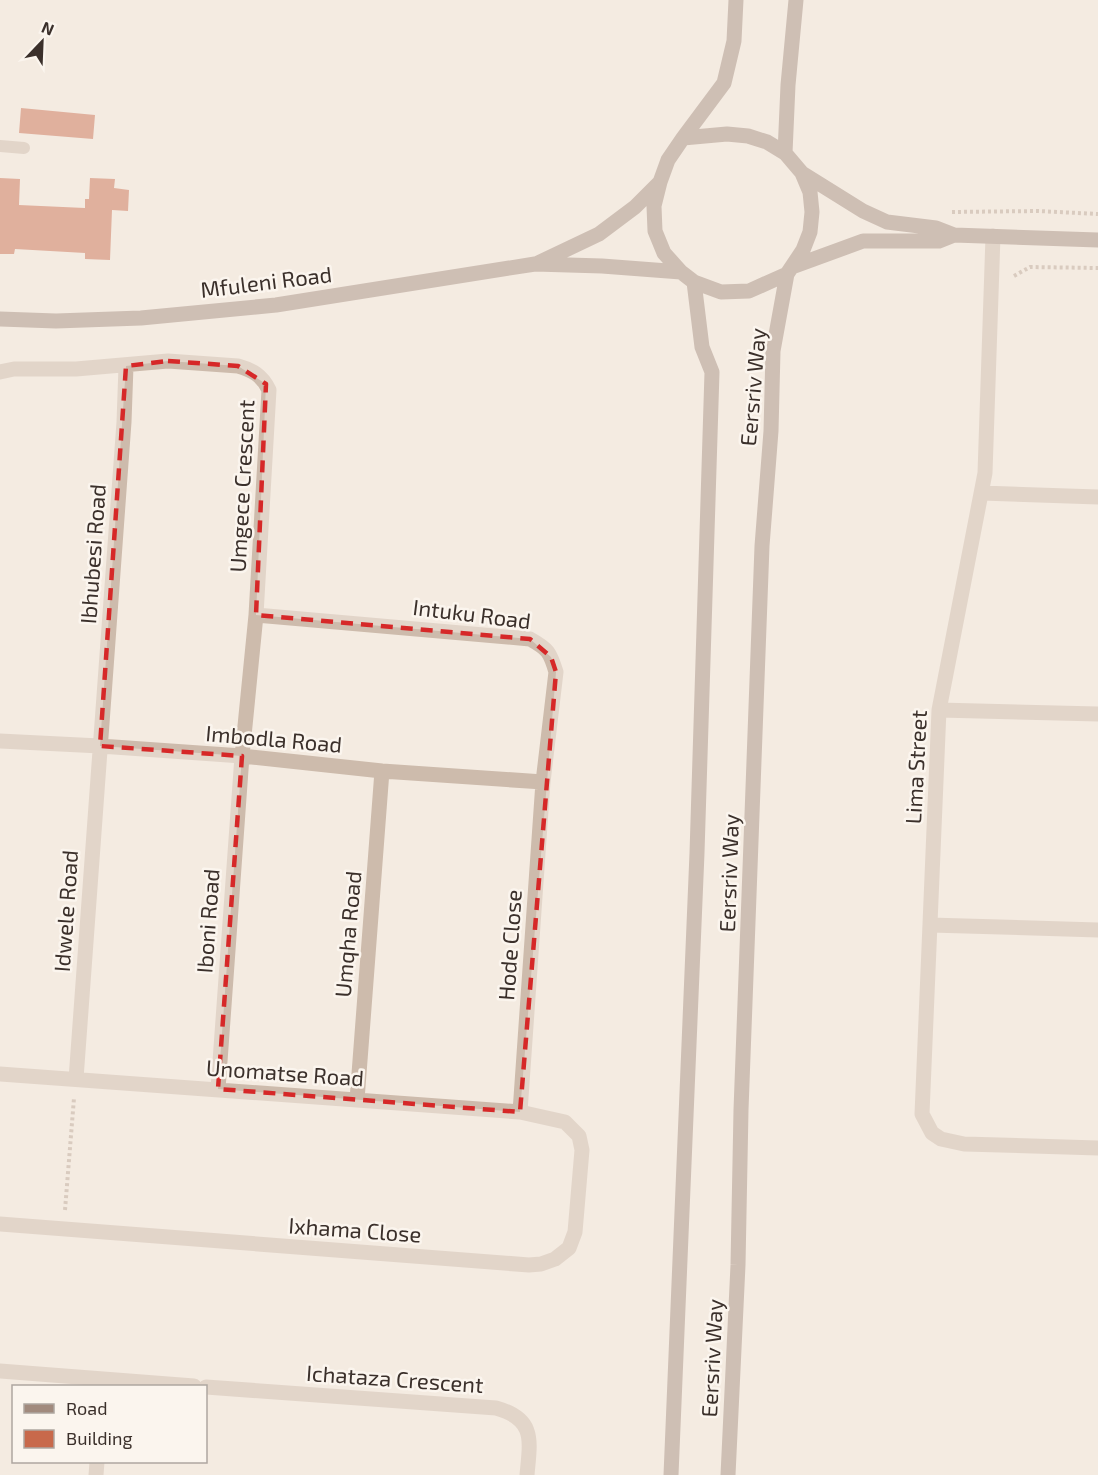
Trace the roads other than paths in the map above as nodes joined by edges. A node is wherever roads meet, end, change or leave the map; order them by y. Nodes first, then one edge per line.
1 (736, 0) edge
2 (796, 0) edge
3 (683, 138) junction
4 (0, 146) edge
5 (24, 148) dead end
6 (785, 153) junction
7 (802, 173) junction
8 (660, 182) junction
9 (954, 235) junction
10 (993, 236) junction
11 (1098, 240) edge
12 (535, 264) junction
13 (790, 270) junction
14 (681, 273) junction
15 (694, 282) junction
16 (0, 319) edge
17 (126, 366) junction
18 (0, 372) edge
19 (981, 493) junction
20 (1098, 497) edge
21 (256, 615) junction
22 (939, 710) junction
23 (1098, 714) edge
24 (0, 741) edge
25 (100, 746) junction
26 (242, 756) junction
27 (382, 771) junction
28 (543, 782) junction
29 (930, 925) junction
30 (1098, 930) edge
31 (0, 1074) edge
32 (76, 1079) junction
33 (218, 1089) junction
34 (357, 1100) junction
35 (520, 1112) junction
36 (565, 1122) joint
37 (1098, 1148) edge
38 (0, 1224) edge
39 (0, 1371) edge
40 (102, 1383) edge
41 (163, 1385) edge
42 (207, 1387) edge
43 (527, 1475) edge
44 (671, 1475) edge
45 (728, 1475) edge

1 - 3 main road
2 - 6 main road
3 - 6 main road
3 - 8 main road
4 - 5 lane
6 - 7 main road
7 - 9 main road
7 - 13 main road
8 - 12 main road, Mfuleni Road
8 - 14 main road
9 - 10 main road
9 - 13 main road
10 - 11 main road
10 - 19 street, Lima Street
12 - 14 main road, Mfuleni Road
12 - 16 main road, Mfuleni Road
13 - 15 main road
13 - 45 main road, Eersriv Way
14 - 15 main road
15 - 44 main road, Eersriv Way
17 - 18 street, Umgece Crescent
17 - 21 street, Umgece Crescent
17 - 25 street, Ibhubesi Road
19 - 20 street
19 - 22 street, Lima Street
21 - 26 street, Umgece Crescent
21 - 28 street, Intuku Road
22 - 23 street
22 - 29 street, Lima Street
24 - 25 street, Imbodla Road
25 - 26 street, Imbodla Road
25 - 32 street, Idwele Road
26 - 27 street, Imbodla Road
26 - 33 street, Iboni Road
27 - 28 street, Imbodla Road
27 - 34 street, Umqha Road
28 - 35 street, Hode Close
29 - 30 street
29 - 37 street, Lima Street
31 - 32 street, Unomatse Road
32 - 33 street, Unomatse Road
33 - 34 street, Unomatse Road
34 - 35 street, Unomatse Road
35 - 36 street, Unomatse Road
36 - 38 street, Ixhama Close
39 - 40 street
40 - 41 street
42 - 43 street, Ichataza Crescent

